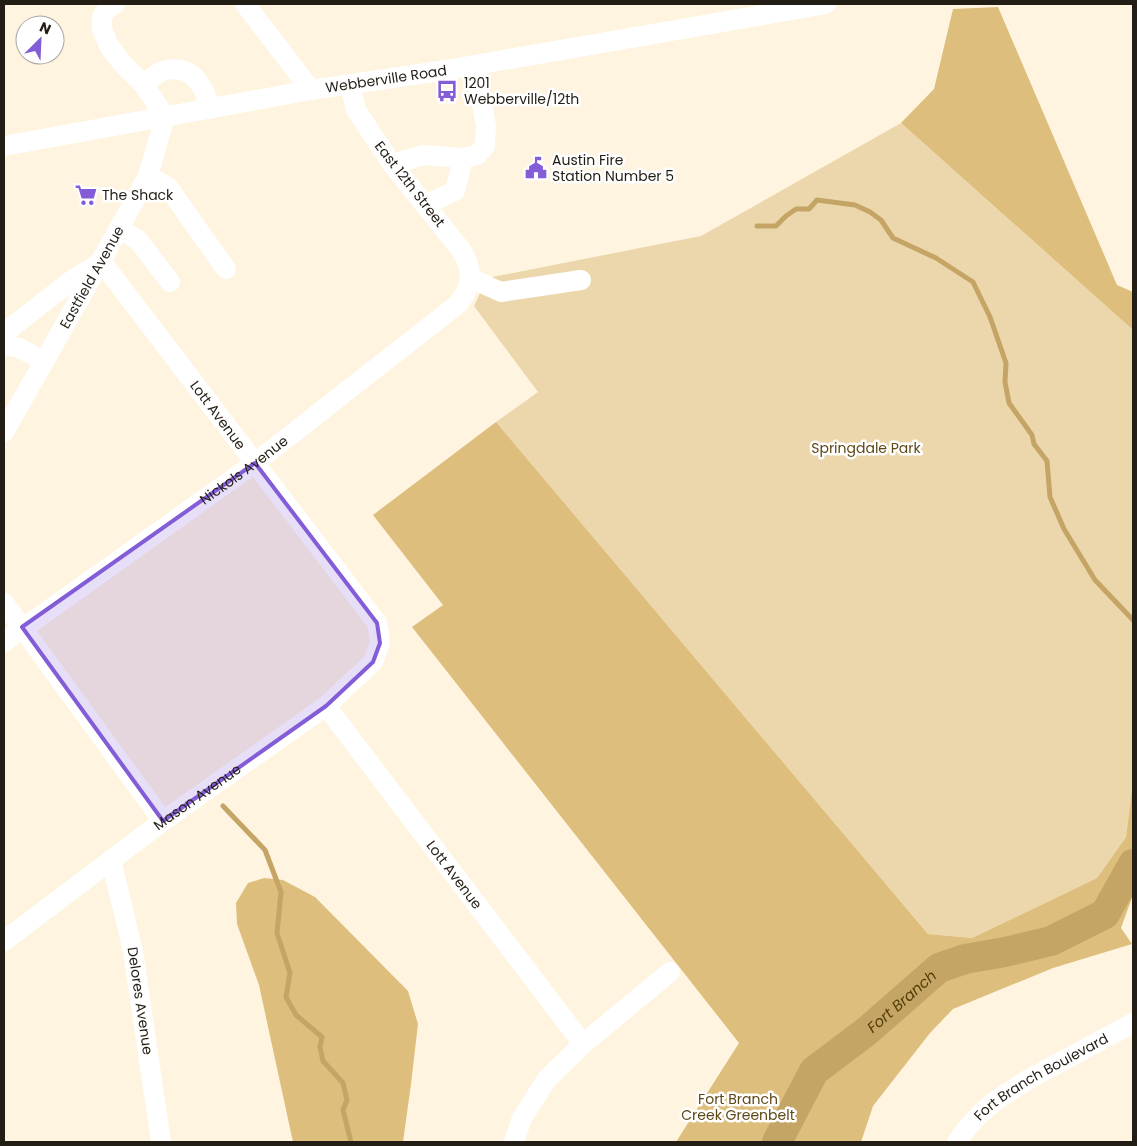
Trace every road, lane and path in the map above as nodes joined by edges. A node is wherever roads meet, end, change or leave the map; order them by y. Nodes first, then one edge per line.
1 (115, 4) edge
2 (245, 4) edge
3 (826, 4) edge
4 (475, 64) junction
5 (350, 84) junction
6 (144, 85) junction
7 (311, 90) junction
8 (211, 109) junction
9 (165, 117) junction
10 (4, 146) edge
11 (463, 158) junction
12 (392, 164) junction
13 (148, 176) junction
14 (425, 205) junction
15 (119, 229) junction
16 (101, 262) junction
17 (226, 269) dead end
18 (470, 280) junction
19 (581, 280) dead end
20 (170, 282) dead end
21 (4, 333) edge
22 (4, 345) edge
23 (44, 361) junction
24 (4, 432) edge
25 (255, 463) junction
26 (4, 604) edge
27 (22, 628) junction
28 (4, 642) edge
29 (380, 644) joint
30 (326, 706) junction
31 (163, 821) junction
32 (110, 860) junction
33 (4, 941) edge
34 (670, 972) dead end
35 (1133, 1023) edge
36 (583, 1044) junction
37 (161, 1142) edge
38 (514, 1142) edge
39 (957, 1142) edge

1 - 6 street
2 - 7 street
3 - 4 street, Webberville Road
4 - 5 street, Webberville Road
4 - 11 street
5 - 7 street, Webberville Road
5 - 12 street, East 12th Street
6 - 8 street
6 - 9 street
7 - 8 street, Webberville Road
8 - 9 street, Webberville Road
9 - 10 street, Webberville Road
9 - 13 street, Eastfield Avenue
11 - 12 street
11 - 14 street
12 - 14 street, East 12th Street
13 - 15 street, Eastfield Avenue
13 - 17 street
14 - 18 street, East 12th Street
15 - 16 street, Eastfield Avenue
15 - 20 street
16 - 21 street
16 - 23 street, Eastfield Avenue
16 - 25 street, Lott Avenue
18 - 19 street
18 - 25 street, Nickols Avenue
22 - 23 street
23 - 24 street, Eastfield Avenue
25 - 27 street, Nickols Avenue
25 - 29 street, Lott Avenue
26 - 27 street
27 - 28 street, Nickols Avenue
27 - 31 street
29 - 30 street, Mason Avenue
30 - 31 street, Mason Avenue
30 - 36 street, Lott Avenue
31 - 32 street, Mason Avenue
32 - 33 street, Mason Avenue
32 - 37 street, Delores Avenue
34 - 36 street
35 - 39 street, Fort Branch Boulevard
36 - 38 street

